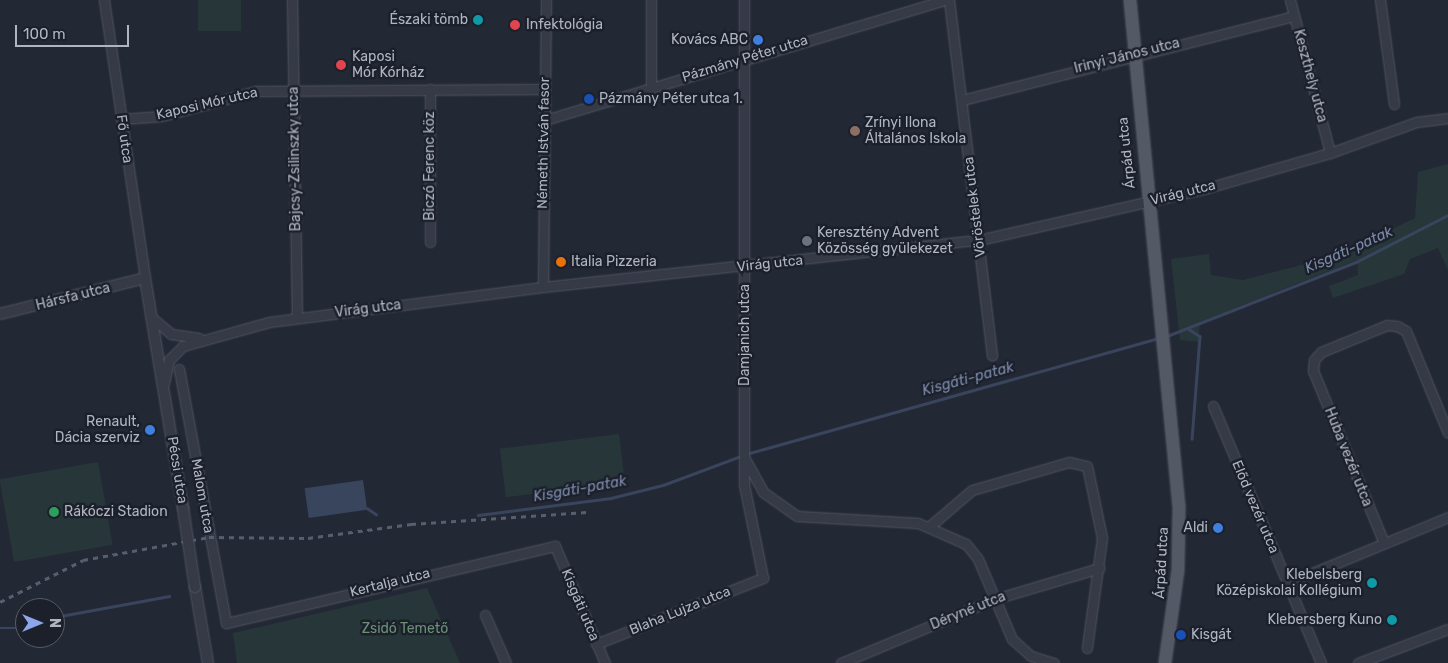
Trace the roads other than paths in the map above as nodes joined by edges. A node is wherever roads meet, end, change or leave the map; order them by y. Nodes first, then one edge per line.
1 (104, 0) edge
2 (292, 0) edge
3 (546, 0) edge
4 (651, 0) edge
5 (744, 0) edge
6 (947, 0) edge
7 (1130, 0) edge
8 (1290, 0) edge
9 (1380, 0) edge
10 (1294, 16) junction
11 (1132, 54) junction
12 (744, 60) junction
13 (651, 88) junction
14 (545, 89) junction
15 (294, 90) junction
16 (430, 90) junction
17 (962, 100) junction
18 (1394, 104) dead end
19 (1448, 118) edge
20 (121, 119) junction
21 (544, 120) junction
22 (1330, 153) junction
23 (1148, 202) junction
24 (980, 240) junction
25 (430, 242) dead end
26 (745, 266) junction
27 (145, 278) junction
28 (543, 287) junction
29 (0, 314) edge
30 (151, 317) junction
31 (297, 318) junction
32 (200, 338) junction
33 (992, 355) dead end
34 (179, 369) dead end
35 (163, 388) junction
36 (1213, 406) dead end
37 (1448, 433) edge
38 (745, 456) junction
39 (763, 492) junction
40 (746, 499) junction
41 (1448, 517) edge
42 (930, 526) junction
43 (1384, 543) junction
44 (555, 546) joint
45 (1098, 568) junction
46 (763, 578) joint
47 (1288, 583) junction
48 (995, 598) junction
49 (485, 615) dead end
50 (226, 623) joint
51 (1448, 629) edge
52 (596, 644) junction
53 (1087, 648) dead end
54 (1029, 660) edge
55 (1164, 662) edge
56 (208, 663) edge
57 (506, 663) edge
58 (605, 663) edge
59 (841, 663) edge
60 (1054, 663) edge
61 (1321, 663) edge
62 (1358, 663) edge

1 - 20 street, Fő utca
2 - 15 street, Bajcsy-Zsilinszky utca
3 - 14 street, Németh István fasor
4 - 13 street
5 - 12 street, Damjanich utca
6 - 12 street, Pázmány Péter utca
6 - 17 street, Vöröstelek utca
7 - 11 main road, Árpád utca
8 - 10 street, Keszthely utca
9 - 18 street
10 - 11 street, Irinyi János utca
10 - 22 street, Keszthely utca
11 - 17 street, Irinyi János utca
11 - 23 main road, Árpád utca
12 - 13 street, Pázmány Péter utca
12 - 26 street, Damjanich utca
13 - 21 street, Pázmány Péter utca
14 - 16 street, Kaposi Mór utca
14 - 21 street, Németh István fasor
15 - 16 street, Kaposi Mór utca
15 - 20 street, Kaposi Mór utca
15 - 31 street, Bajcsy-Zsilinszky utca
16 - 25 street, Biczó Ferenc köz
17 - 24 street, Vöröstelek utca
19 - 22 street, Virág utca
20 - 27 street, Fő utca
21 - 28 street, Németh István fasor
22 - 23 street, Virág utca
23 - 24 street, Virág utca
23 - 55 main road, Árpád utca
24 - 26 street, Virág utca
24 - 33 street, Vöröstelek utca
26 - 28 street, Virág utca
26 - 38 street, Damjanich utca
27 - 29 street, Hársfa utca
27 - 30 street, Pécsi utca
28 - 31 street, Virág utca
30 - 32 street, Virág utca
30 - 35 street, Pécsi utca
31 - 32 street, Virág utca
32 - 35 street, Virág utca
34 - 50 street, Malom utca
35 - 56 street, Pécsi utca, bridge
36 - 47 street, Előd vezér utca
37 - 43 street, Huba vezér utca
38 - 39 street
38 - 40 street, Damjanich utca
39 - 40 street
39 - 42 street
40 - 46 street, Damjanich utca
41 - 43 street
42 - 45 street
42 - 48 street
43 - 47 street
44 - 50 street, Kertalja utca
44 - 52 street, Kisgáti utca
45 - 48 street, Déryné utca
45 - 53 street
46 - 52 street, Blaha Lujza utca
47 - 61 street, Előd vezér utca
48 - 54 street
48 - 59 street, Déryné utca
49 - 57 street
51 - 62 street
52 - 58 street, Kisgáti utca
54 - 60 street

